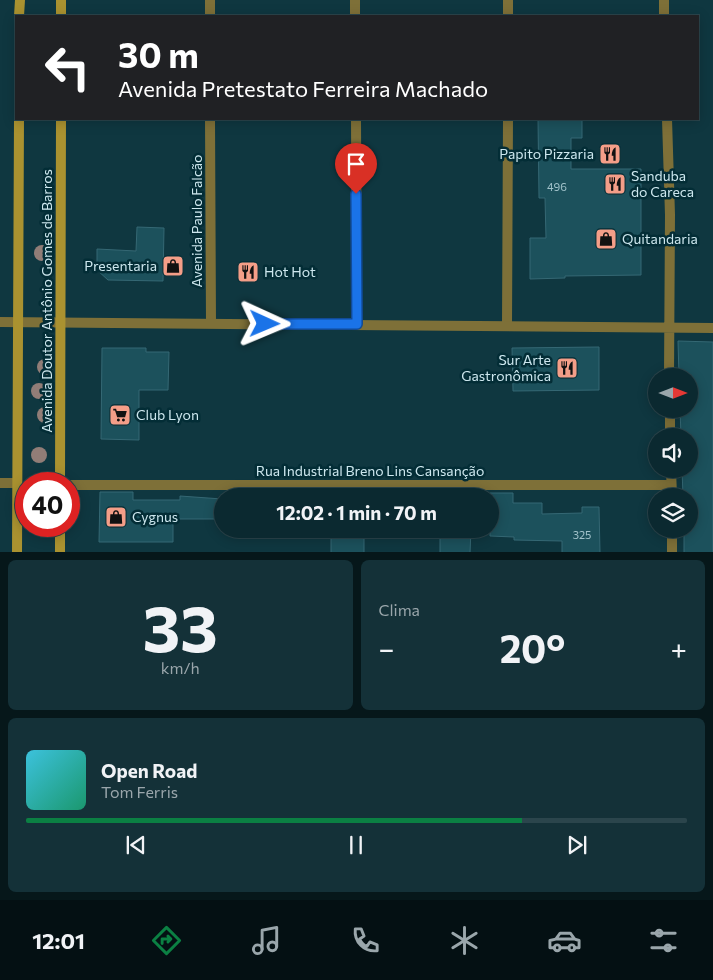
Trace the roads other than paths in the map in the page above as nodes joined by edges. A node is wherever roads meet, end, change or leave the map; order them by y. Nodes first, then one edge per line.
1 (20, 0) edge
2 (61, 0) edge
3 (210, 0) edge
4 (355, 0) edge
5 (508, 0) edge
6 (664, 0) edge
7 (19, 15) edge
8 (61, 15) edge
9 (210, 15) edge
10 (355, 15) edge
11 (508, 15) edge
12 (664, 15) edge
13 (19, 120) edge
14 (60, 120) edge
15 (210, 120) edge
16 (356, 120) edge
17 (508, 120) edge
18 (667, 120) edge
19 (0, 322) edge
20 (17, 322) junction
21 (60, 322) junction
22 (211, 323) junction
23 (357, 324) junction
24 (507, 326) junction
25 (669, 327) junction
26 (713, 328) edge
27 (670, 368) edge
28 (17, 472) edge
29 (60, 472) edge
30 (671, 478) edge
31 (0, 483) edge
32 (15, 483) edge
33 (80, 484) edge
34 (671, 484) junction
35 (671, 488) edge
36 (17, 537) edge
37 (60, 537) edge
38 (672, 538) edge
39 (17, 552) edge
40 (60, 552) edge
41 (672, 552) edge

1 - 7 main road
2 - 8 main road
3 - 9 street
4 - 10 street
5 - 11 street
6 - 12 street
13 - 20 main road, Avenida Doutor Antônio Gomes de Barros
14 - 21 main road, Avenida Doutor Antônio Gomes de Barros
15 - 22 street, Avenida Paulo Falcão
16 - 23 street
17 - 24 street
18 - 25 street
19 - 20 street
20 - 21 street
20 - 28 main road, Avenida Doutor Antônio Gomes de Barros
21 - 22 street
21 - 29 main road, Avenida Doutor Antônio Gomes de Barros
22 - 23 street
23 - 24 street
24 - 25 street
25 - 26 street
25 - 27 street
30 - 34 street
31 - 32 street
33 - 34 street, Rua Industrial Breno Lins Cansanção
34 - 35 street
36 - 39 main road, Avenida Doutor Antônio Gomes de Barros
37 - 40 main road
38 - 41 street

